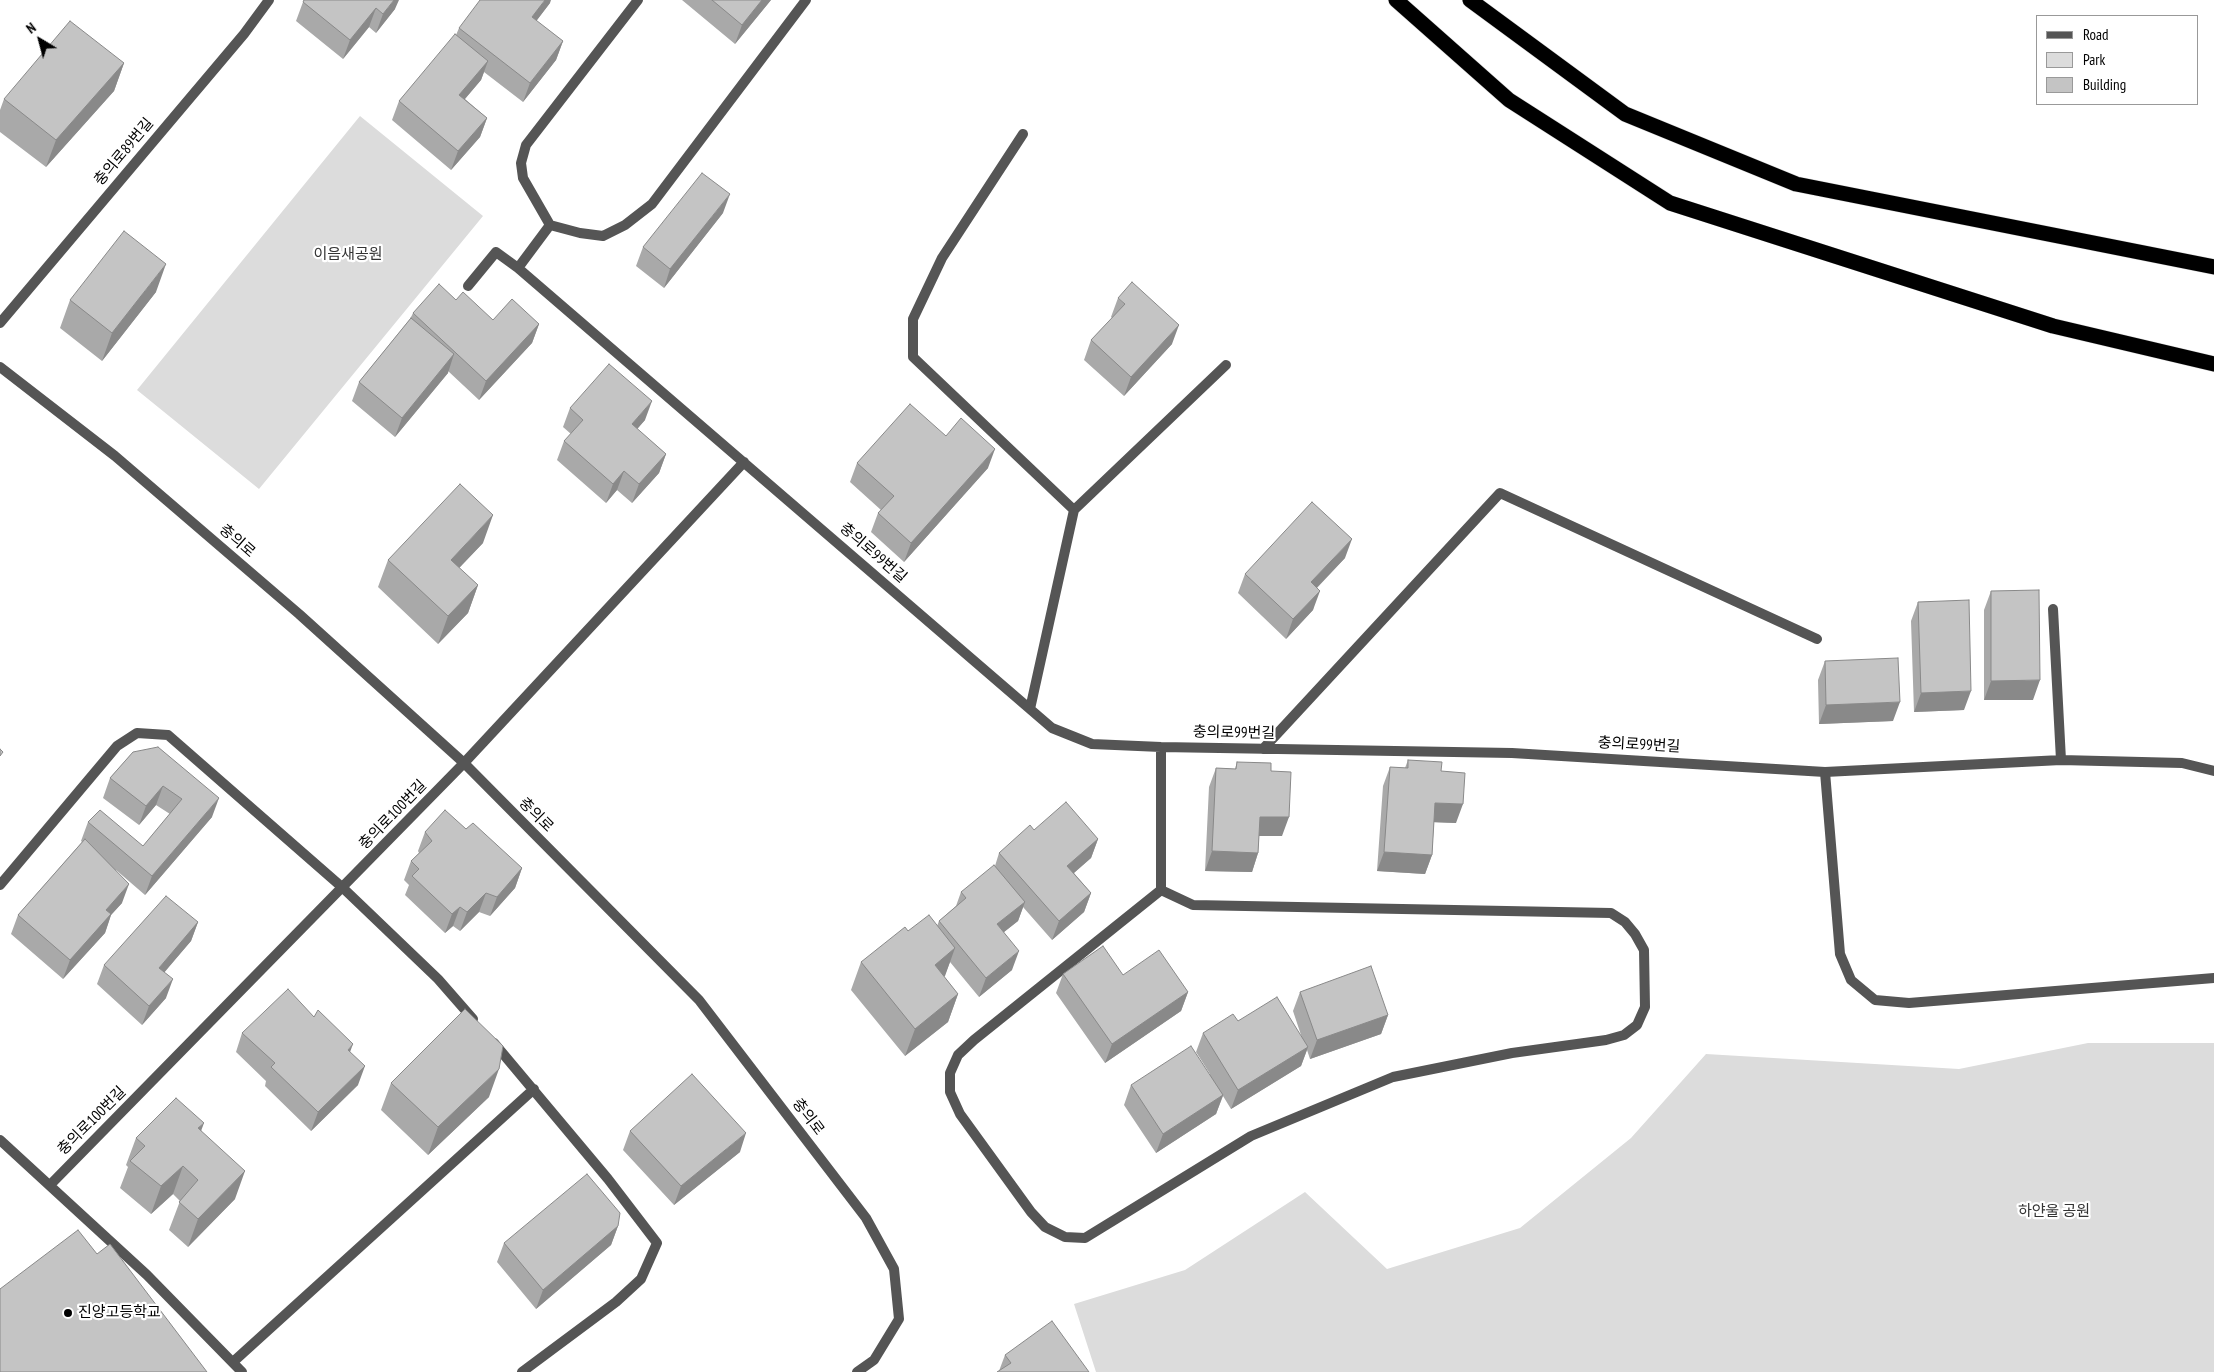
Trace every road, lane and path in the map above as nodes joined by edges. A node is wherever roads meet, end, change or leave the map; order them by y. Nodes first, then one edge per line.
1 (269, 0) edge
2 (638, 0) edge
3 (806, 0) edge
4 (1396, 0) edge
5 (1470, 0) edge
6 (1023, 134) dead end
7 (550, 225) junction
8 (2214, 267) edge
9 (518, 268) junction
10 (468, 286) dead end
11 (0, 323) edge
12 (2214, 364) edge
13 (1226, 365) dead end
14 (0, 367) edge
15 (744, 462) junction
16 (1074, 510) junction
17 (2053, 609) dead end
18 (1817, 639) dead end
19 (1030, 708) junction
20 (1161, 748) junction
21 (1263, 749) junction
22 (2061, 760) junction
23 (464, 764) junction
24 (2214, 771) edge
25 (1825, 772) junction
26 (0, 885) edge
27 (343, 888) junction
28 (1161, 890) junction
29 (2214, 978) edge
30 (534, 1089) junction
31 (0, 1140) edge
32 (50, 1185) junction
33 (233, 1362) junction
34 (242, 1372) edge
35 (522, 1372) edge
36 (857, 1372) edge

1 - 11 street, 충의로89번길
2 - 7 street
3 - 7 street
4 - 12 highway
5 - 8 highway
6 - 16 street
7 - 9 street
9 - 10 street, 충의로99번길
9 - 15 street, 충의로99번길
13 - 16 street
14 - 23 street, 충의로
15 - 19 street, 충의로99번길
15 - 23 street
16 - 19 street
17 - 22 street
18 - 21 street
19 - 20 street, 충의로99번길
20 - 21 street, 충의로99번길
20 - 28 street
21 - 25 street, 충의로99번길
22 - 24 street, 충의로99번길
22 - 25 street, 충의로99번길
23 - 27 street, 충의로100번길
23 - 36 street, 충의로
25 - 29 street
26 - 27 street
27 - 30 street
27 - 32 street, 충의로100번길
28 - 28 street
30 - 33 street
30 - 35 street
31 - 32 street
32 - 33 street
33 - 34 street

